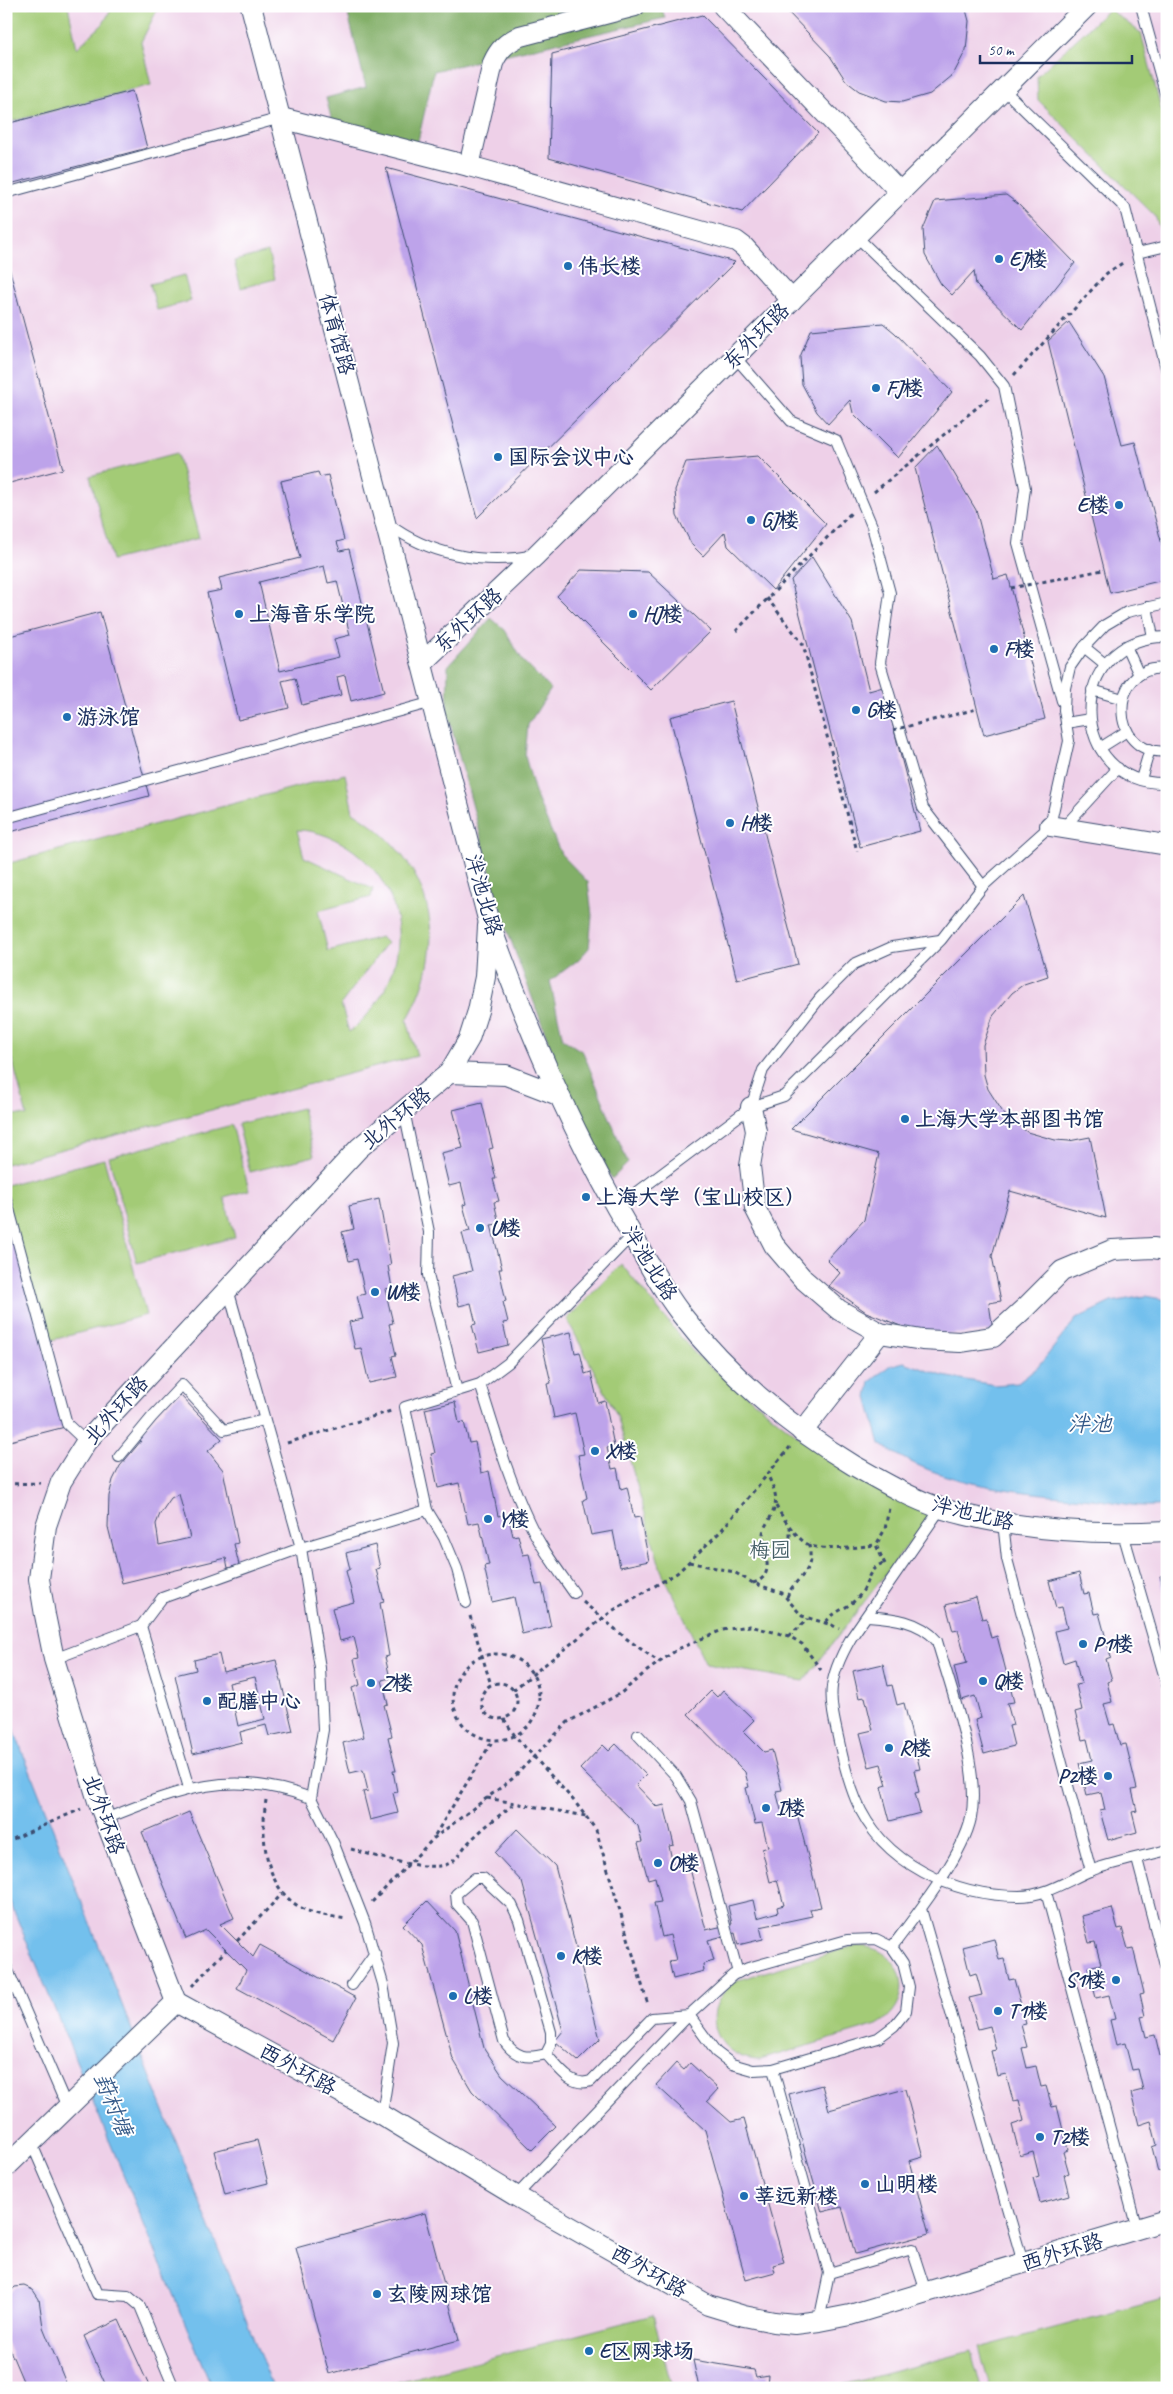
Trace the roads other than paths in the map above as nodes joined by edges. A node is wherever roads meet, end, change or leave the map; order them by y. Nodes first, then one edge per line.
1 (252, 6) edge
2 (635, 6) edge
3 (723, 6) edge
4 (1086, 6) edge
5 (1141, 6) edge
6 (1003, 89) junction
7 (1167, 100) edge
8 (281, 118) junction
9 (469, 166) junction
10 (899, 191) junction
11 (6, 193) edge
12 (856, 236) junction
13 (1167, 246) edge
14 (1137, 254) junction
15 (792, 300) junction
16 (735, 357) junction
17 (1167, 372) edge
18 (386, 522) junction
19 (536, 555) junction
20 (1167, 603) edge
21 (1147, 607) junction
22 (1153, 637) junction
23 (1167, 637) edge
24 (1126, 646) junction
25 (1084, 647) junction
26 (423, 662) junction
27 (1106, 664) junction
28 (1167, 669) edge
29 (1139, 675) junction
30 (1092, 690) junction
31 (1123, 699) junction
32 (433, 702) junction
33 (1064, 710) junction
34 (1090, 719) junction
35 (1066, 723) junction
36 (1127, 730) junction
37 (1100, 748) junction
38 (1150, 749) junction
39 (1167, 751) edge
40 (1118, 768) junction
41 (1141, 779) junction
42 (1167, 783) edge
43 (6, 818) edge
44 (1057, 827) junction
45 (1167, 844) edge
46 (982, 886) junction
47 (488, 919) junction
48 (941, 940) junction
49 (449, 1073) junction
50 (558, 1095) junction
51 (751, 1106) junction
52 (404, 1110) junction
53 (6, 1198) edge
54 (616, 1208) junction
55 (632, 1235) junction
56 (1167, 1250) edge
57 (228, 1289) junction
58 (880, 1333) junction
59 (480, 1384) junction
60 (457, 1391) junction
61 (264, 1420) junction
62 (802, 1432) junction
63 (86, 1442) junction
64 (119, 1457) dead end
65 (941, 1508) junction
66 (427, 1510) junction
67 (1003, 1522) junction
68 (1123, 1532) junction
69 (1167, 1532) edge
70 (300, 1548) junction
71 (574, 1593) road end
72 (466, 1603) road end
73 (867, 1616) junction
74 (141, 1626) junction
75 (54, 1659) junction
76 (1167, 1685) edge
77 (638, 1736) dead end
78 (189, 1788) junction
79 (310, 1798) junction
80 (102, 1810) junction
81 (1167, 1850) edge
82 (1137, 1859) junction
83 (1091, 1871) junction
84 (940, 1881) junction
85 (1046, 1892) junction
86 (921, 1909) junction
87 (892, 1947) junction
88 (375, 1952) junction
89 (6, 1966) edge
90 (738, 1972) junction
91 (1167, 1972) edge
92 (352, 1985) dead end
93 (176, 2002) junction
94 (689, 2015) junction
95 (546, 2054) junction
96 (774, 2069) junction
97 (67, 2107) junction
98 (382, 2115) junction
99 (31, 2142) junction
100 (6, 2167) edge
101 (516, 2196) junction
102 (1167, 2220) edge
103 (1137, 2229) junction
104 (1023, 2263) junction
105 (829, 2272) junction
106 (926, 2292) junction
107 (819, 2321) junction
108 (174, 2388) edge

1 - 8 street, 体育馆路
2 - 9 street
3 - 10 street
4 - 6 street, 东外环路
5 - 7 lane
6 - 10 street, 东外环路
6 - 14 lane
8 - 9 street
8 - 11 lane
8 - 18 street, 体育馆路
9 - 15 street
10 - 12 street, 东外环路
12 - 15 street, 东外环路
12 - 33 lane
13 - 14 lane
14 - 17 lane
15 - 16 street, 东外环路
16 - 19 street, 东外环路
16 - 46 lane
18 - 19 lane
18 - 26 street, 体育馆路
19 - 26 street, 东外环路
20 - 21 lane
21 - 22 lane
21 - 25 lane
22 - 23 lane
22 - 24 lane
24 - 27 lane
24 - 29 lane
25 - 27 lane
25 - 33 lane
26 - 32 street, 泮池北路
27 - 30 lane
28 - 29 lane
29 - 31 lane
30 - 31 lane
30 - 34 lane
31 - 36 lane
32 - 43 lane
32 - 47 street, 泮池北路
33 - 35 lane
34 - 35 lane
34 - 37 lane
35 - 44 lane
36 - 37 lane
36 - 38 lane
37 - 40 lane
38 - 39 lane
38 - 41 lane
40 - 41 lane
40 - 44 lane
41 - 42 lane
44 - 45 street
44 - 46 lane
46 - 48 lane
47 - 49 street, 北外环路
47 - 50 street, 泮池北路
48 - 51 lane
48 - 51 lane
49 - 50 street
49 - 52 street, 北外环路
50 - 54 street, 泮池北路
51 - 54 lane
51 - 58 street
52 - 57 street, 北外环路
52 - 60 lane
53 - 63 lane
54 - 55 street, 泮池北路
55 - 59 lane
55 - 62 street, 泮池北路
56 - 58 street
57 - 61 lane
57 - 63 street, 北外环路
58 - 62 street
59 - 60 lane
59 - 71 lane
60 - 66 lane
61 - 64 lane
61 - 70 lane
62 - 65 street, 泮池北路
63 - 75 street, 北外环路
65 - 67 street, 泮池北路
65 - 73 lane
66 - 70 lane
66 - 72 lane
67 - 68 street, 泮池北路
67 - 83 lane
68 - 69 street, 泮池北路
68 - 76 lane
70 - 74 lane
70 - 79 lane
73 - 84 lane
73 - 84 lane
74 - 75 lane
74 - 78 lane
75 - 80 street, 北外环路
77 - 90 lane
78 - 79 lane
78 - 80 lane
79 - 88 lane
80 - 93 street, 北外环路
81 - 82 lane
82 - 83 lane
82 - 91 lane
83 - 85 lane
84 - 85 lane
84 - 86 lane
85 - 103 lane
86 - 87 lane
86 - 104 lane
87 - 90 lane
87 - 96 lane
88 - 92 lane
88 - 98 lane
89 - 97 lane
90 - 94 lane
93 - 97 street
93 - 98 street, 西外环路
94 - 95 lane
94 - 96 lane
94 - 101 lane
95 - 95 lane
96 - 105 lane
97 - 99 street
98 - 101 street, 西外环路
99 - 100 street
99 - 108 lane
101 - 107 street, 西外环路
102 - 103 street, 西外环路
103 - 104 street, 西外环路
104 - 106 street, 西外环路
105 - 106 lane
105 - 107 lane
106 - 107 street, 西外环路

